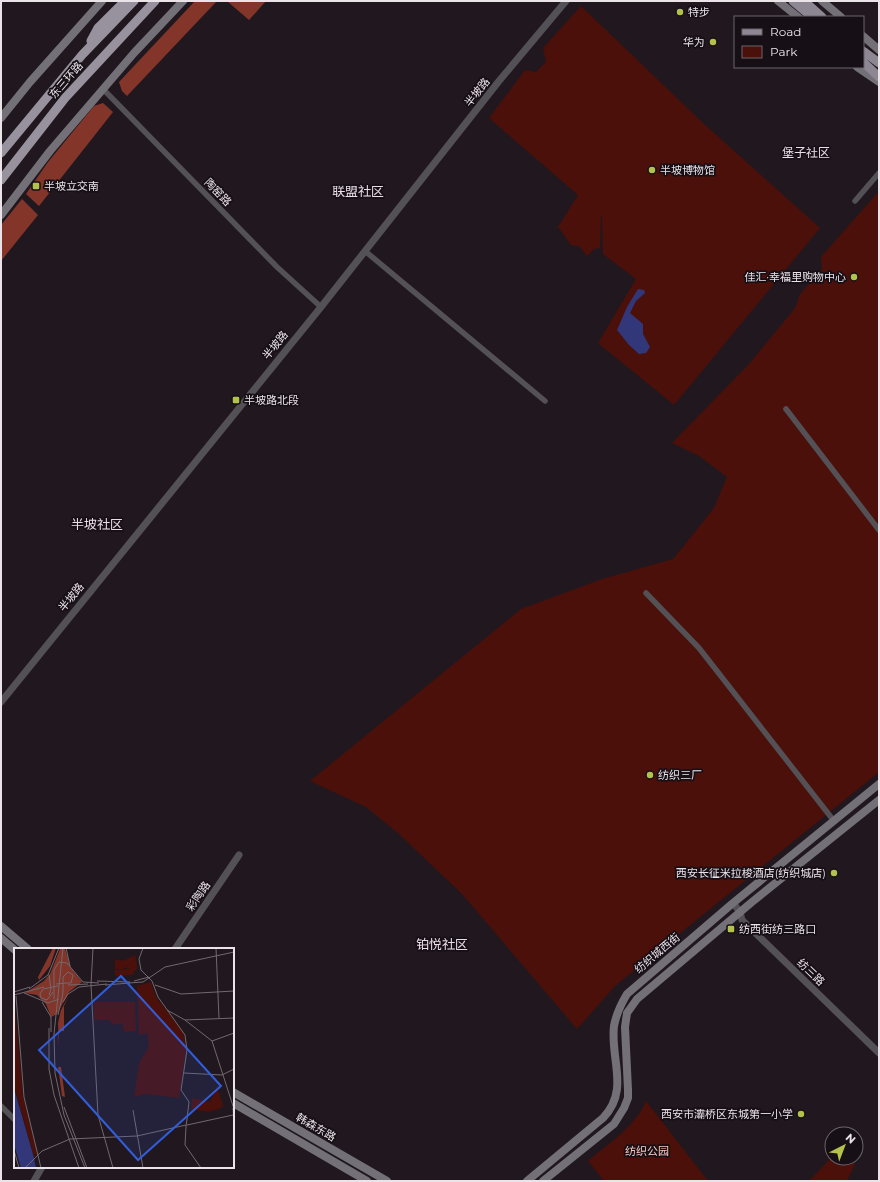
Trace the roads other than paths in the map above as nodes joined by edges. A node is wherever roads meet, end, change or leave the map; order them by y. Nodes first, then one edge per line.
1 (102, 1) edge
2 (125, 1) edge
3 (134, 1) edge
4 (154, 1) edge
5 (183, 1) edge
6 (566, 1) edge
7 (778, 1) edge
8 (793, 1) edge
9 (804, 1) edge
10 (822, 1) edge
11 (797, 16) edge
12 (811, 16) edge
13 (821, 16) edge
14 (840, 16) edge
15 (864, 37) edge
16 (879, 50) edge
17 (864, 52) edge
18 (82, 54) junction
19 (864, 63) edge
20 (879, 63) edge
21 (858, 68) edge
22 (879, 77) edge
23 (879, 82) edge
24 (103, 89) junction
25 (1, 118) edge
26 (1, 153) edge
27 (879, 173) edge
28 (1, 180) edge
29 (855, 201) dead end
30 (1, 216) edge
31 (365, 251) junction
32 (320, 307) junction
33 (545, 400) dead end
34 (786, 409) dead end
35 (879, 530) edge
36 (646, 593) dead end
37 (1, 702) edge
38 (879, 784) edge
39 (879, 800) edge
40 (834, 822) junction
41 (239, 855) dead end
42 (733, 903) junction
43 (740, 912) junction
44 (1, 926) edge
45 (1, 938) edge
46 (27, 948) edge
47 (176, 948) edge
48 (14, 949) edge
49 (879, 1053) edge
50 (234, 1093) edge
51 (234, 1104) edge
52 (1, 1106) edge
53 (14, 1119) edge
54 (41, 1168) edge
55 (34, 1181) edge
56 (367, 1181) edge
57 (387, 1181) edge
58 (527, 1181) edge
59 (543, 1181) edge

1 - 25 main road
2 - 18 highway
3 - 18 highway, 东三环路
4 - 28 highway, 东三环路
5 - 24 main road
6 - 31 street, 半坡路
7 - 11 main road
8 - 12 main road
9 - 13 main road
10 - 14 main road
15 - 16 main road
17 - 20 main road
18 - 26 highway, 东三环路
19 - 22 main road
21 - 23 main road
24 - 30 main road
24 - 32 street, 陶窑路
27 - 29 street
31 - 32 street, 半坡路
31 - 33 street
32 - 37 street, 半坡路
34 - 35 street
36 - 40 street
38 - 40 main road, 纺织城西街
39 - 43 main road, 纺织城西街
40 - 42 main road, 纺织城西街
41 - 47 street, 彩陶路
42 - 43 street, 纺三路
42 - 58 main road, 纺织城西街
43 - 49 street, 纺三路
43 - 59 main road, 纺织城西街
44 - 46 main road
45 - 48 main road
50 - 57 main road, 韩森东路
51 - 56 main road, 韩森东路
52 - 53 street
54 - 55 street

